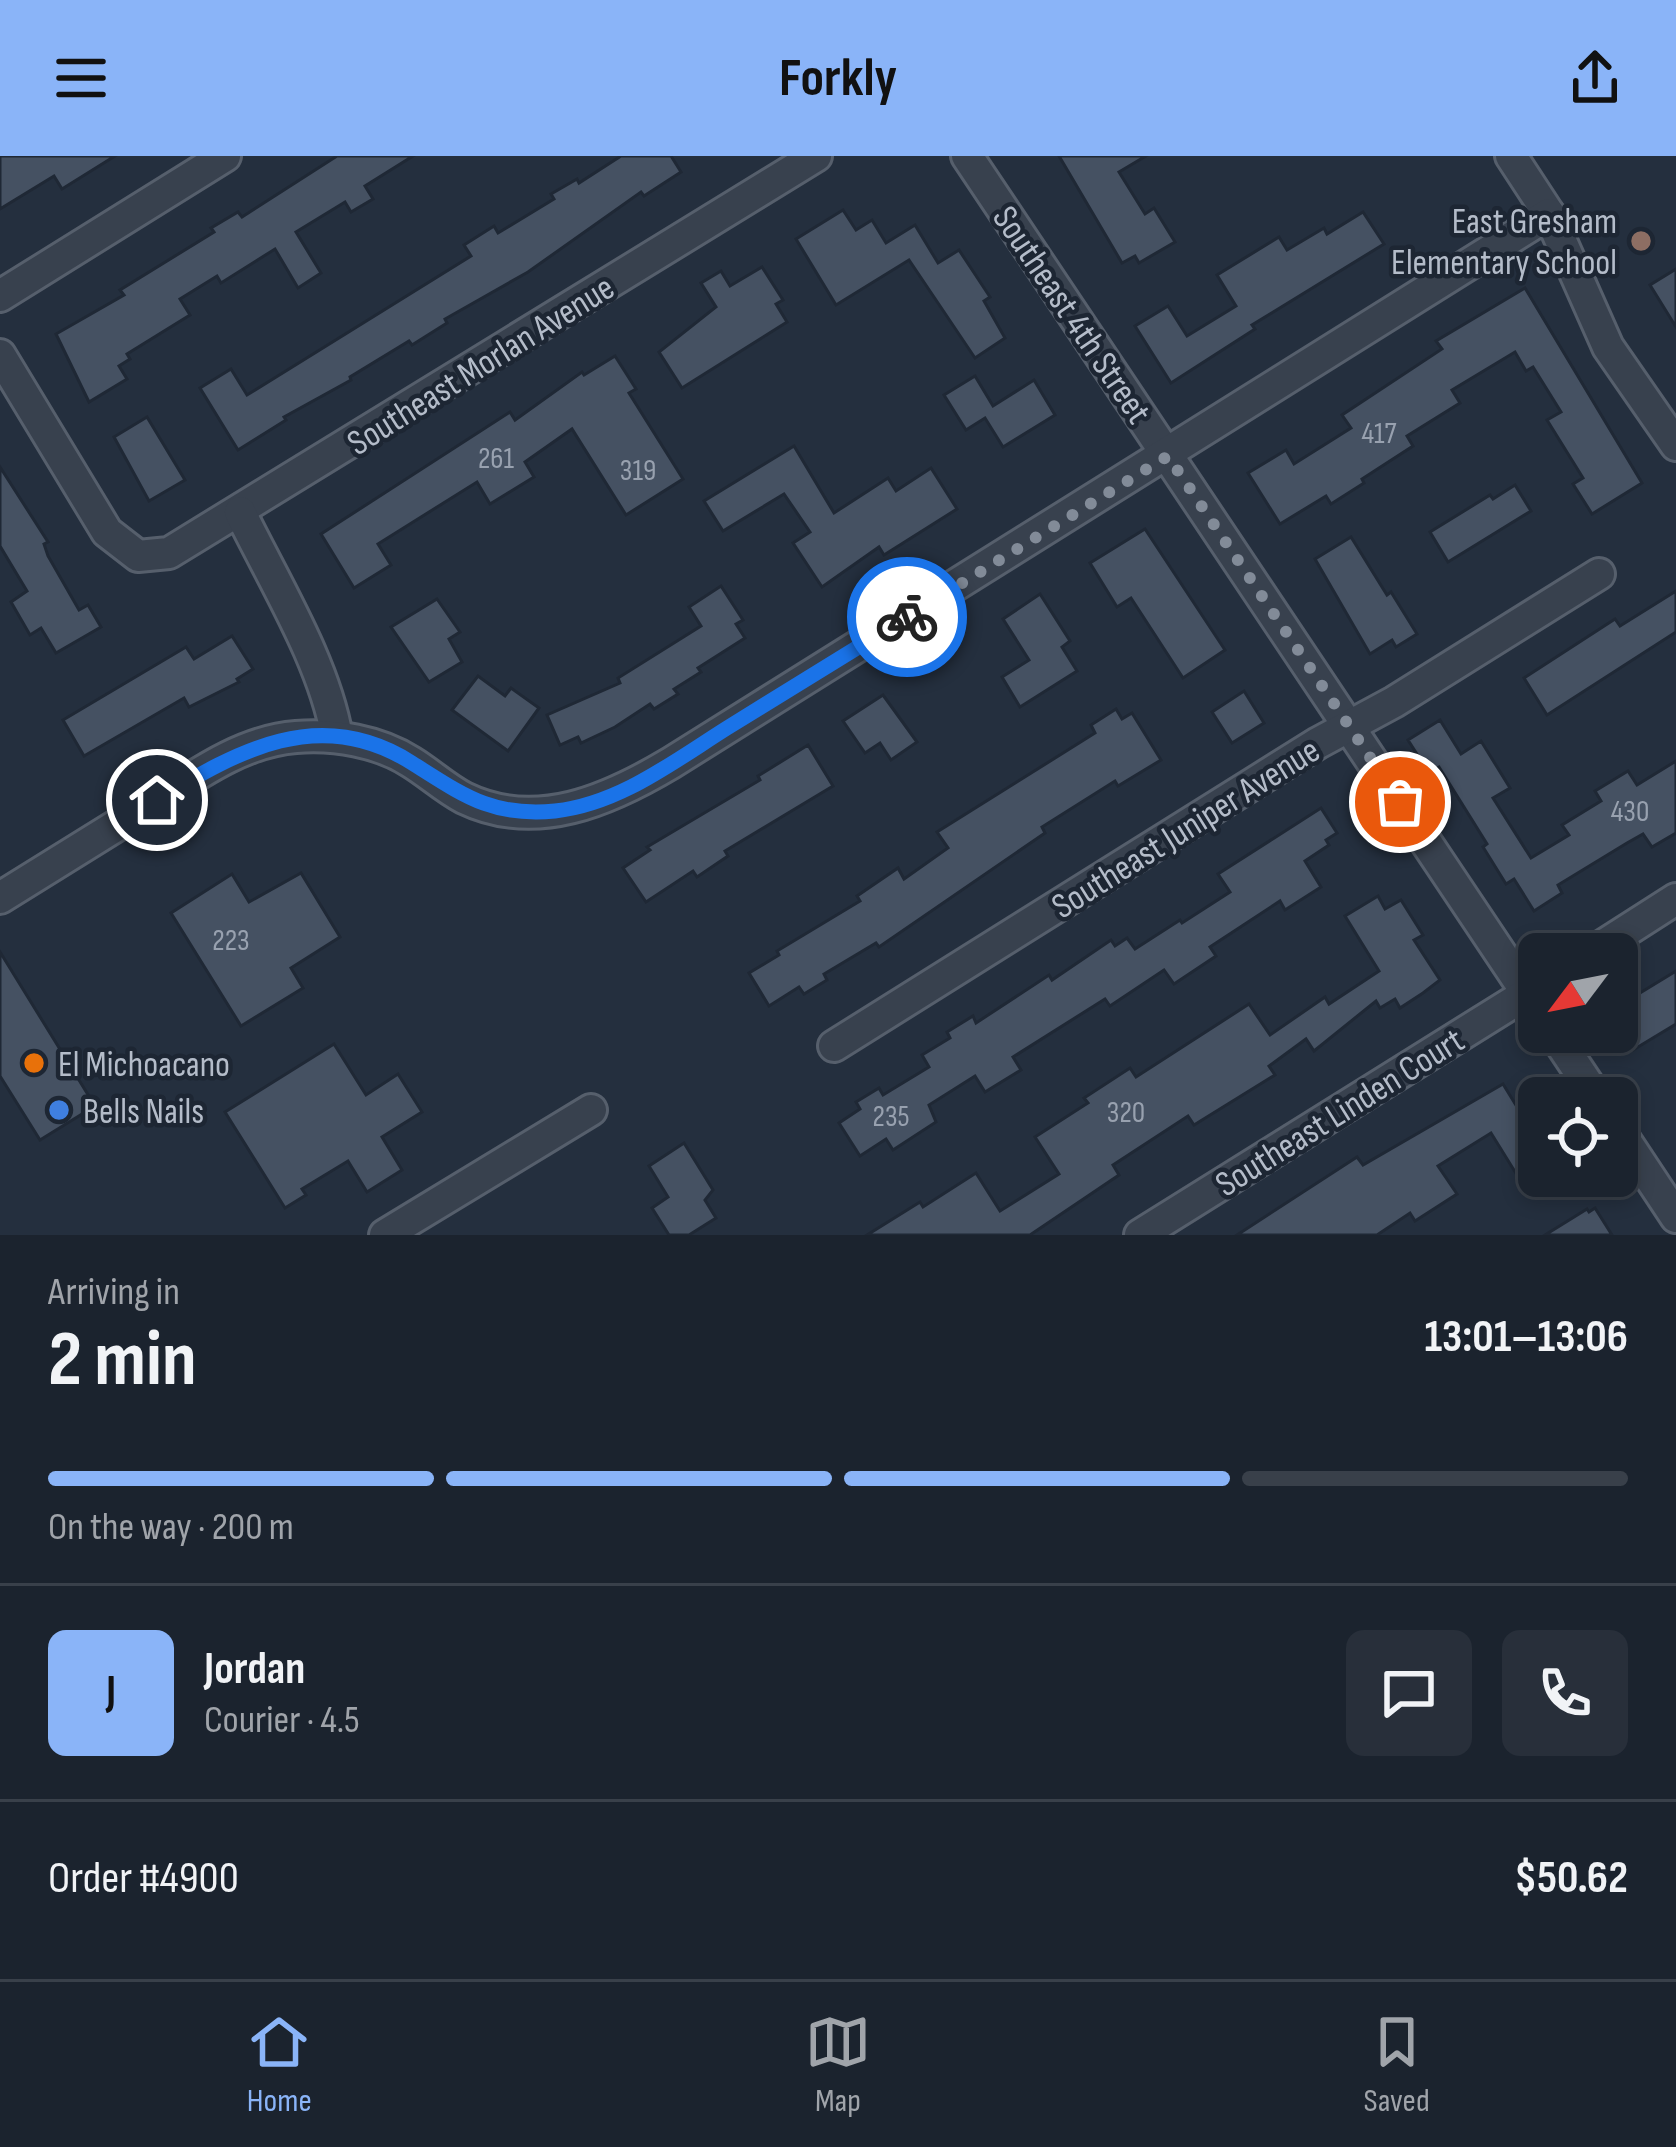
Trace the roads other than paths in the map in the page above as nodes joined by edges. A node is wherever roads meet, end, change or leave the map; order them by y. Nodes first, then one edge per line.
1 (225, 156) edge
2 (816, 156) edge
3 (967, 156) edge
4 (1511, 156) edge
5 (1550, 214) junction
6 (0, 296) edge
7 (0, 355) edge
8 (1676, 445) edge
9 (1168, 456) junction
10 (240, 512) junction
11 (1599, 574) dead end
12 (1349, 725) junction
13 (338, 737) junction
14 (0, 898) edge
15 (1676, 899) edge
16 (1623, 933) edge
17 (1518, 972) edge
18 (1518, 1007) edge
19 (835, 1046) dead end
20 (591, 1110) dead end
21 (1638, 1160) edge
22 (1676, 1217) edge
23 (385, 1235) edge
24 (1140, 1235) edge

1 - 6 street
2 - 10 street, Southeast Morlan Avenue
3 - 9 street, Southeast 4th Street
4 - 5 street
5 - 8 street
5 - 9 street
7 - 10 street, Southeast Morlan Avenue
9 - 12 street, Southeast 4th Street
9 - 13 street
10 - 13 street
11 - 12 street, Southeast Juniper Avenue
12 - 17 street, Southeast 4th Street
12 - 19 street, Southeast Juniper Avenue
13 - 14 street
15 - 16 street
18 - 24 street, Southeast Linden Court
20 - 23 street
21 - 22 street

